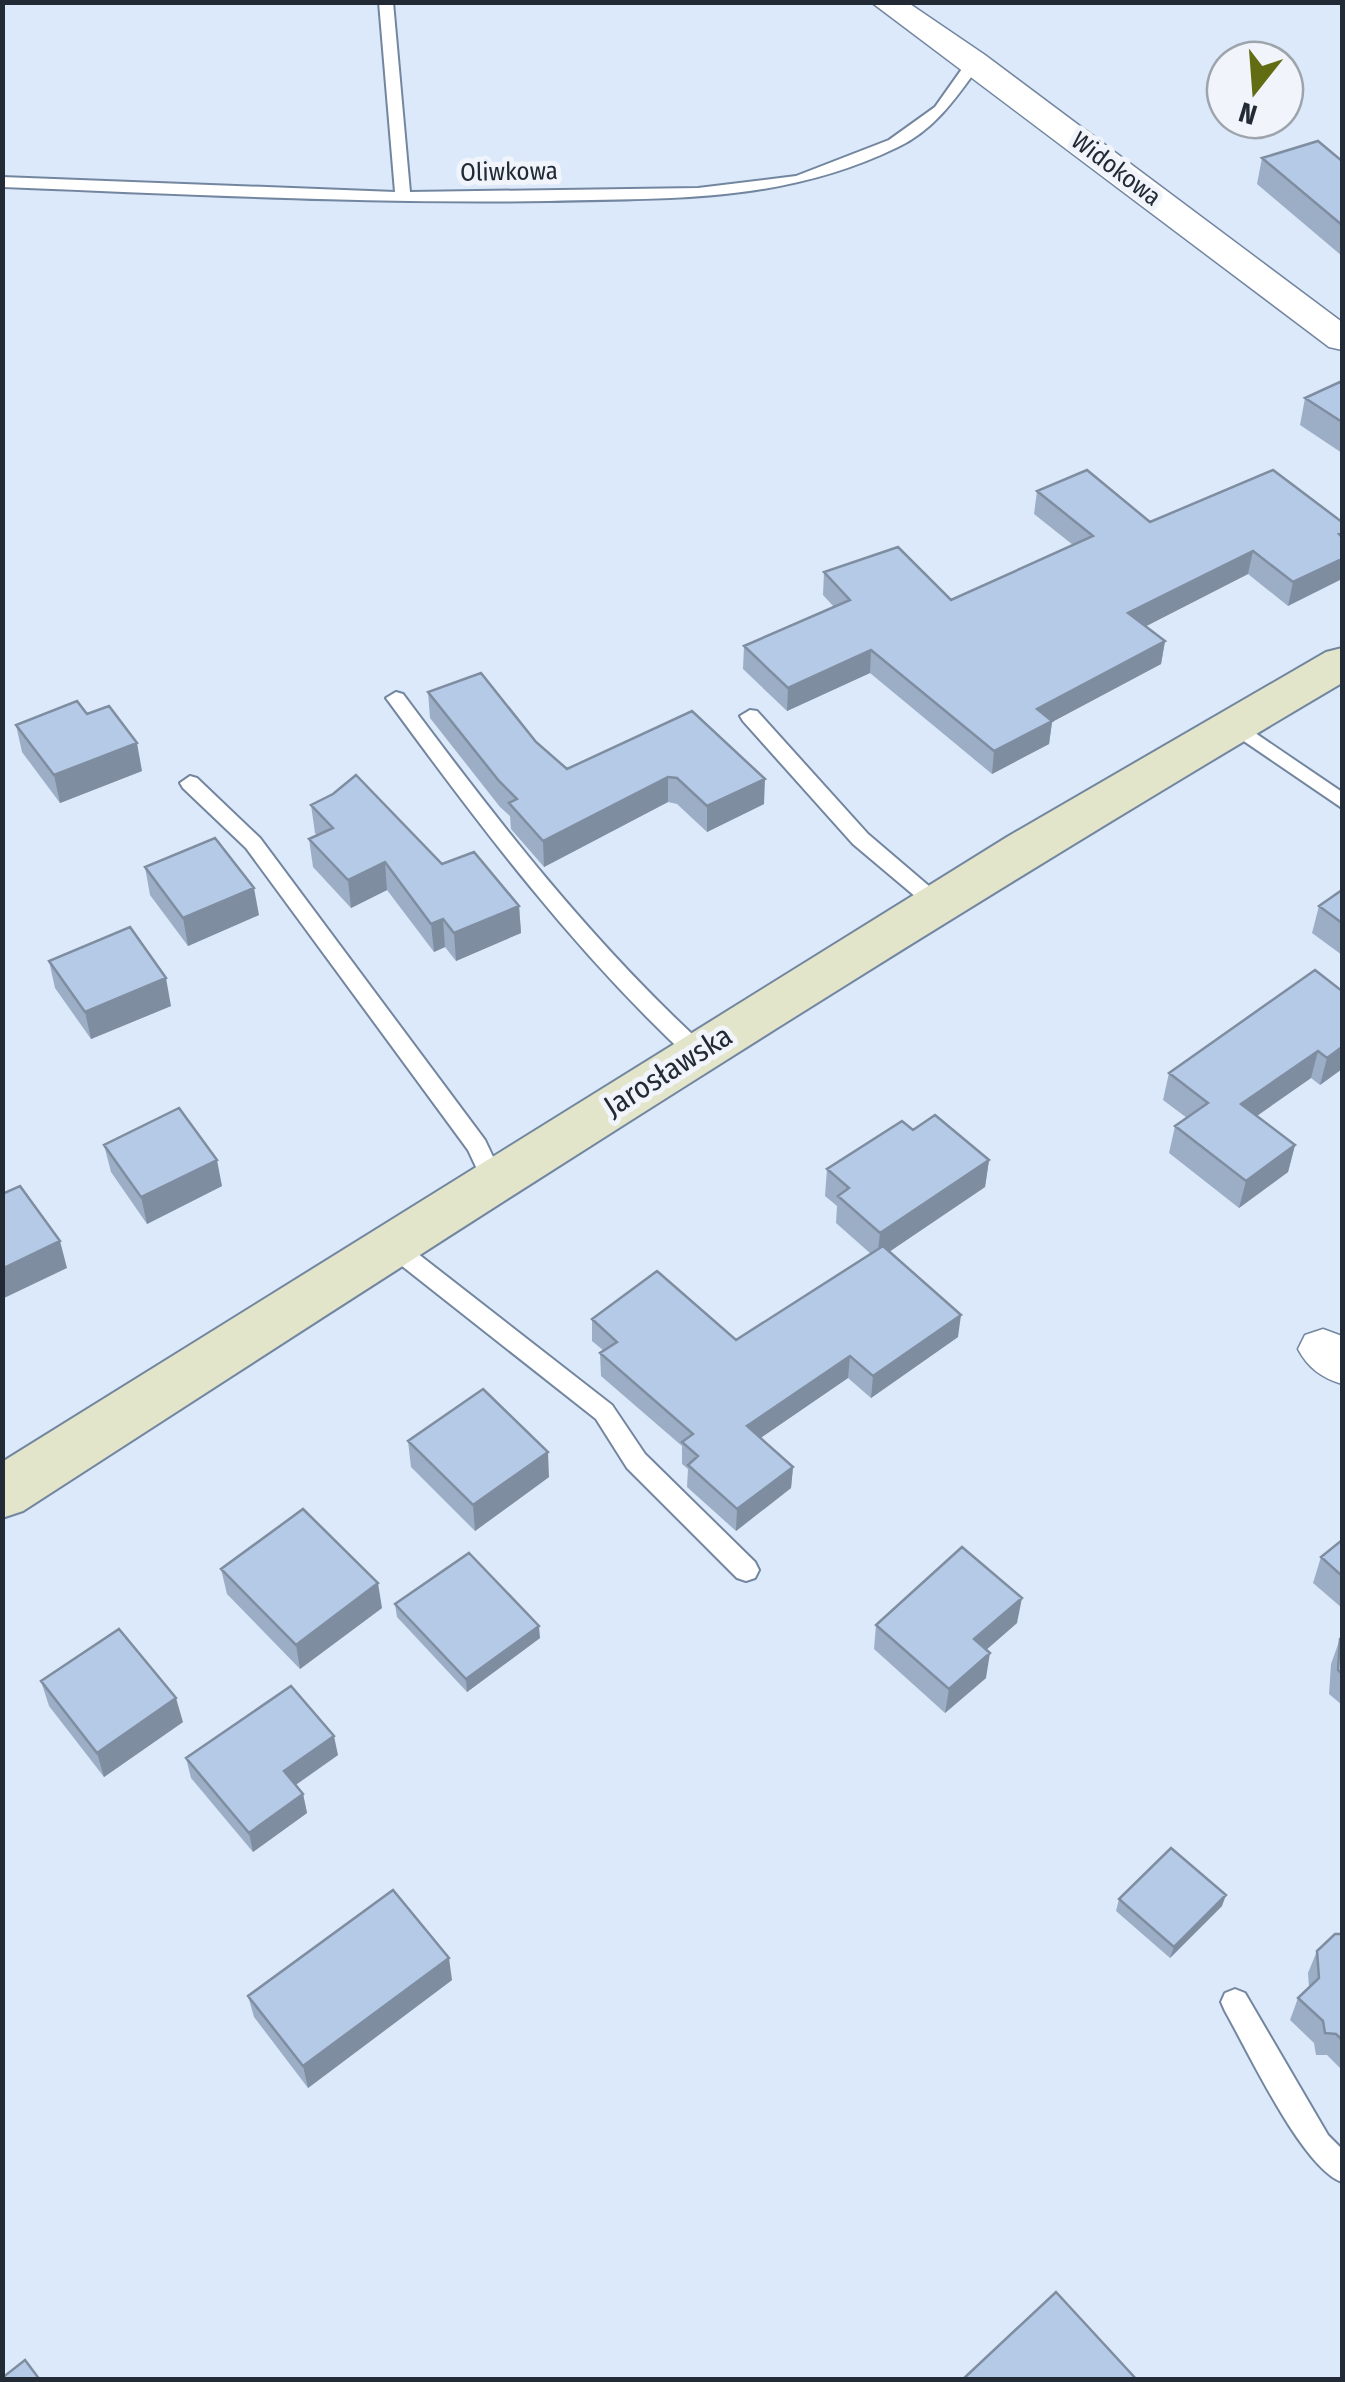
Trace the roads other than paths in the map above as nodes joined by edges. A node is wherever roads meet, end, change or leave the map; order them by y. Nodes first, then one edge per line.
1 (386, 2) edge
2 (886, 2) edge
3 (974, 62) junction
4 (2, 182) edge
5 (403, 198) junction
6 (1342, 340) edge
7 (1342, 663) edge
8 (396, 698) dead end
9 (750, 716) dead end
10 (1236, 726) junction
11 (190, 783) dead end
12 (1342, 801) edge
13 (936, 903) junction
14 (698, 1052) junction
15 (494, 1180) junction
16 (391, 1245) junction
17 (2, 1493) edge
18 (746, 1570) dead end
19 (1235, 2002) dead end
20 (1342, 2168) edge

1 - 5 lane
2 - 3 street, Widokowa
3 - 5 lane, Oliwkowa
3 - 6 street, Widokowa
4 - 5 lane, Oliwkowa
7 - 10 main road, Jarosławska
8 - 14 lane
9 - 13 lane
10 - 12 lane
10 - 13 main road, Jarosławska
11 - 15 lane
13 - 14 main road, Jarosławska
14 - 15 main road, Jarosławska
15 - 16 main road, Jarosławska
16 - 17 main road, Jarosławska
16 - 18 lane
19 - 20 lane

